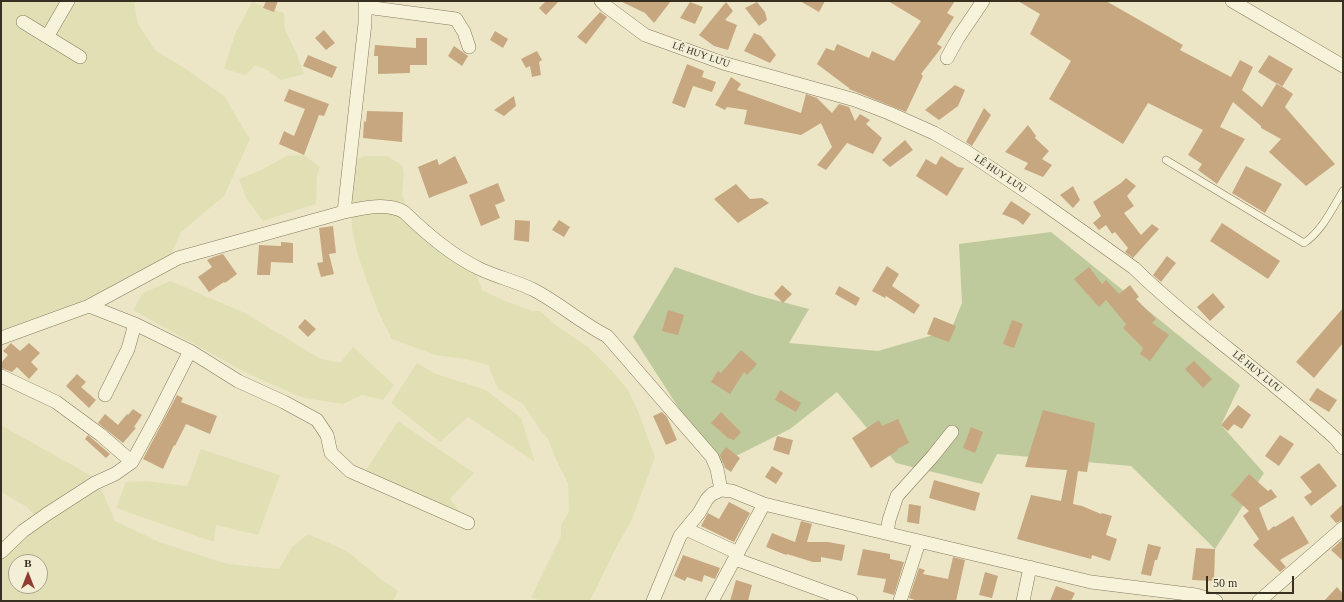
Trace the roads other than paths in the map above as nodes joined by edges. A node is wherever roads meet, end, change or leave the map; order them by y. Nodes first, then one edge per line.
1 (68, 1) edge
2 (601, 1) edge
3 (983, 1) edge
4 (1232, 1) edge
5 (366, 4) edge
6 (23, 22) dead end
7 (47, 37) junction
8 (469, 47) dead end
9 (80, 57) dead end
10 (947, 58) dead end
11 (1343, 66) edge
12 (1166, 160) dead end
13 (1343, 191) edge
14 (344, 212) junction
15 (89, 306) junction
16 (135, 324) junction
17 (1, 338) edge
18 (190, 350) junction
19 (1, 376) edge
20 (105, 395) dead end
21 (952, 432) dead end
22 (1343, 448) edge
23 (132, 462) junction
24 (721, 490) junction
25 (764, 504) junction
26 (468, 523) dead end
27 (1343, 528) edge
28 (686, 529) junction
29 (887, 533) junction
30 (919, 542) junction
31 (1, 552) edge
32 (736, 556) junction
33 (1030, 567) junction
34 (653, 601) edge
35 (712, 601) edge
36 (850, 601) edge
37 (900, 601) edge
38 (1023, 601) edge
39 (1216, 601) edge
40 (1260, 601) edge

1 - 7 street
2 - 22 street, LÊ HUY LƯU
3 - 10 street
4 - 11 street
5 - 8 street
5 - 14 street
6 - 7 street
7 - 9 street
12 - 13 lane
14 - 15 street
14 - 24 street
15 - 16 street
15 - 17 street
16 - 18 street
16 - 20 street
18 - 23 street
18 - 26 street
19 - 23 street
21 - 29 street
23 - 31 street
24 - 25 street
24 - 28 street
25 - 29 street
25 - 32 street
27 - 40 street
28 - 32 street
28 - 34 street
29 - 30 street
30 - 33 street
30 - 37 street
32 - 35 street
32 - 36 street
33 - 38 street
33 - 39 street

